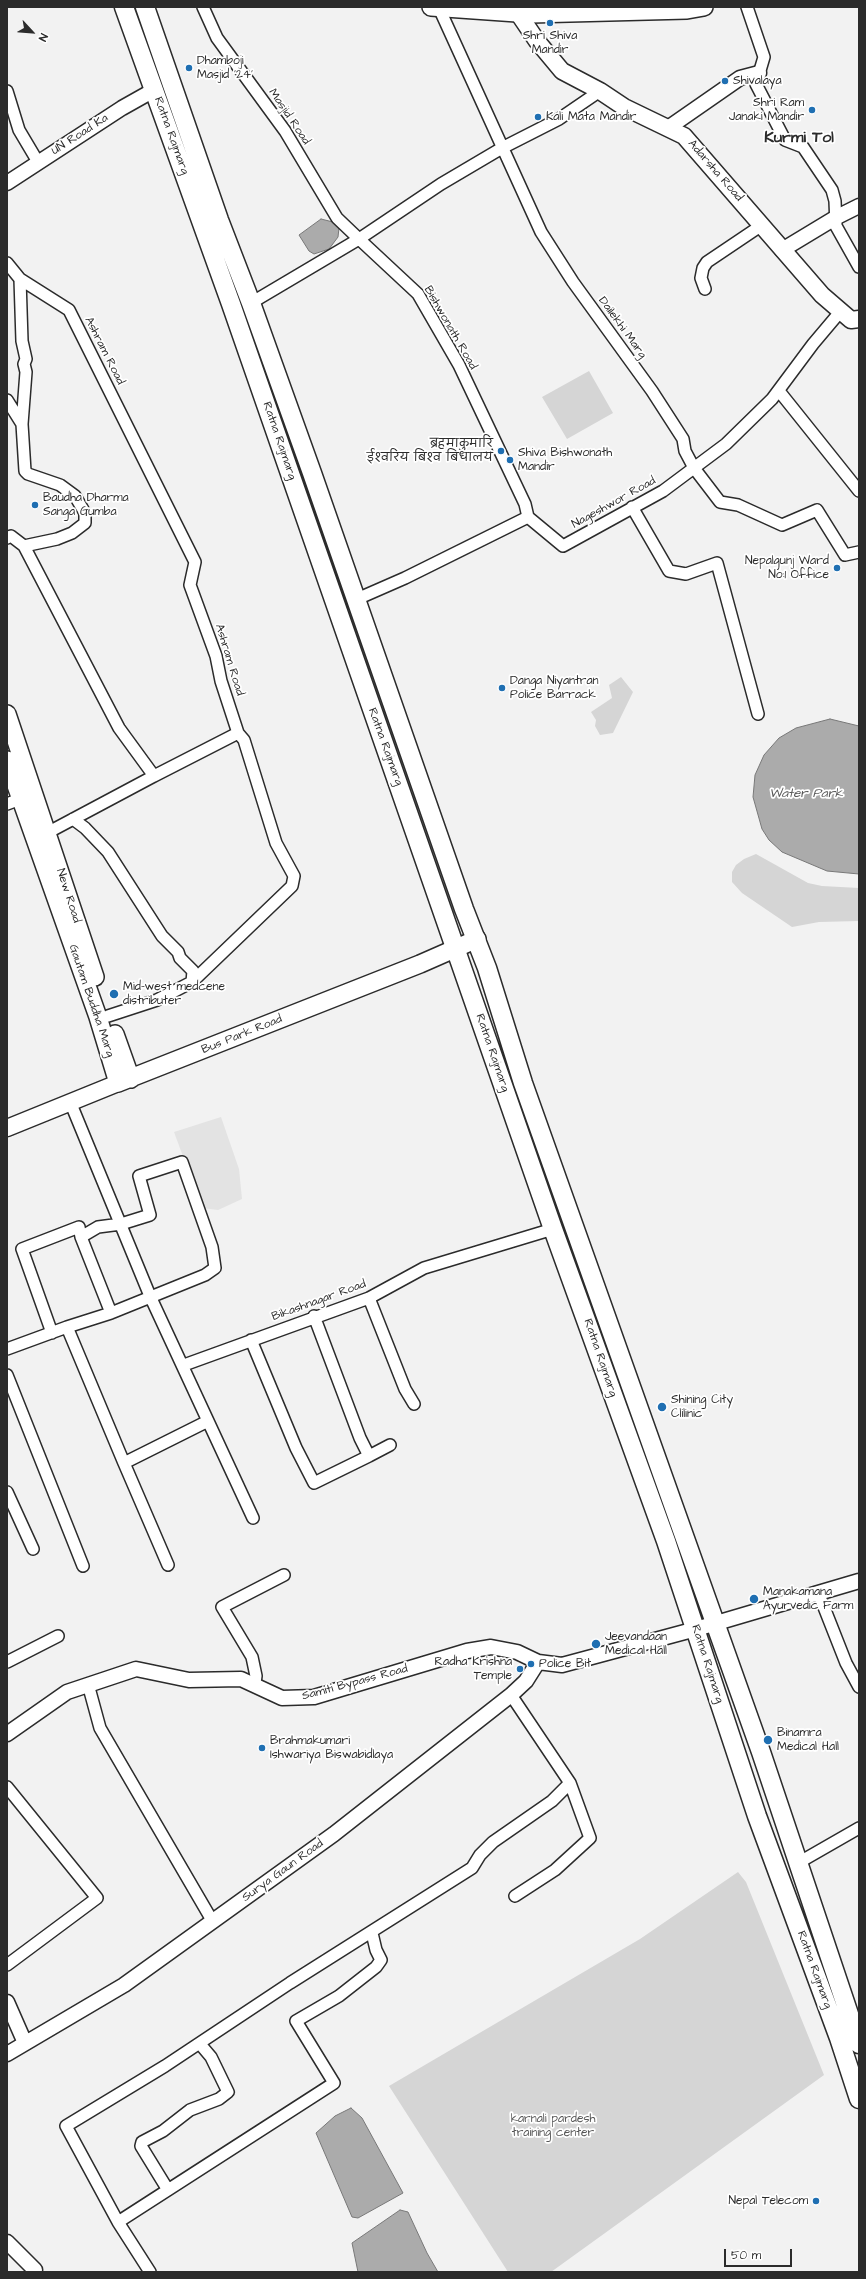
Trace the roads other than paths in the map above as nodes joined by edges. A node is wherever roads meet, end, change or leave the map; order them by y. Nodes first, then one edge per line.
1 (124, 7) edge
2 (145, 7) edge
3 (203, 7) edge
4 (435, 7) edge
5 (704, 7) edge
6 (747, 7) edge
7 (515, 11) edge
8 (759, 73) junction
9 (171, 84) junction
10 (154, 90) junction
11 (7, 91) edge
12 (600, 91) junction
13 (668, 128) junction
14 (502, 148) junction
15 (38, 162) junction
16 (7, 183) edge
17 (859, 206) edge
18 (835, 218) junction
19 (762, 225) junction
20 (359, 239) junction
21 (782, 250) junction
22 (7, 263) edge
23 (859, 267) edge
24 (20, 279) junction
25 (706, 289) dead end
26 (251, 302) junction
27 (840, 312) junction
28 (859, 319) edge
29 (779, 391) junction
30 (7, 400) edge
31 (22, 424) junction
32 (694, 468) junction
33 (859, 491) edge
34 (632, 507) junction
35 (528, 517) junction
36 (7, 538) edge
37 (24, 546) junction
38 (859, 552) edge
39 (357, 599) junction
40 (7, 714) edge
41 (758, 714) dead end
42 (238, 733) junction
43 (7, 760) edge
44 (154, 776) junction
45 (13, 801) edge
46 (73, 819) junction
47 (48, 833) junction
48 (476, 939) junction
49 (456, 949) junction
50 (192, 982) junction
51 (108, 1016) junction
52 (124, 1081) junction
53 (71, 1104) junction
54 (7, 1128) edge
55 (120, 1224) junction
56 (553, 1229) junction
57 (81, 1237) junction
58 (595, 1284) junction
59 (578, 1292) junction
60 (150, 1296) junction
61 (369, 1298) junction
62 (111, 1313) junction
63 (314, 1316) junction
64 (67, 1327) junction
65 (52, 1333) junction
66 (251, 1340) junction
67 (7, 1349) edge
68 (184, 1365) junction
69 (7, 1375) edge
70 (414, 1404) dead end
71 (208, 1421) junction
72 (390, 1446) dead end
73 (369, 1456) junction
74 (124, 1463) junction
75 (7, 1492) edge
76 (253, 1518) dead end
77 (33, 1549) dead end
78 (168, 1565) dead end
79 (83, 1566) dead end
80 (284, 1575) dead end
81 (859, 1581) edge
82 (818, 1592) junction
83 (715, 1624) junction
84 (696, 1629) junction
85 (58, 1636) dead end
86 (7, 1662) edge
87 (538, 1662) junction
88 (254, 1683) junction
89 (88, 1684) junction
90 (859, 1687) edge
91 (511, 1695) junction
92 (7, 1734) edge
93 (570, 1783) junction
94 (7, 1788) edge
95 (859, 1828) edge
96 (798, 1863) junction
97 (515, 1896) dead end
98 (212, 1922) junction
99 (372, 1933) junction
100 (7, 1965) edge
101 (7, 2002) edge
102 (26, 2043) junction
103 (200, 2044) junction
104 (859, 2044) edge
105 (7, 2054) edge
106 (859, 2099) edge
107 (168, 2190) junction
108 (118, 2222) junction
109 (7, 2242) edge
110 (33, 2272) edge
111 (150, 2272) edge

1 - 10 highway, Ratna Rajmarg
2 - 9 highway, Ratna Rajmarg
3 - 20 street, Masjid Road
4 - 7 main road
4 - 14 street, Dailekhi Marg
5 - 7 main road
6 - 8 street
7 - 12 main road, Adarsha Road
8 - 13 street
8 - 18 street
9 - 10 main road
9 - 26 highway, Ratna Rajmarg
10 - 15 street, UN Road Ka
10 - 49 highway, Ratna Rajmarg
11 - 15 street
12 - 13 main road, Adarsha Road
12 - 14 street
13 - 19 main road, Adarsha Road
14 - 20 street
14 - 32 street, Dailekhi Marg
15 - 16 street, UN Road Ka
17 - 18 street
18 - 21 street
18 - 23 street
19 - 21 main road, Adarsha Road
19 - 25 street
20 - 26 street
20 - 35 street, Bishwonath Road
21 - 27 main road, Adarsha Road
22 - 24 street, Ashram Road
24 - 31 street
24 - 42 street, Ashram Road
26 - 39 highway, Ratna Rajmarg
27 - 28 main road, Adarsha Road
27 - 29 street, Nageshwor Road
29 - 32 street, Nageshwor Road
29 - 33 street
30 - 31 street
31 - 37 street
32 - 34 street, Nageshwor Road
32 - 38 street, Dailekhi Marg
34 - 35 street, Nageshwor Road
34 - 41 street
35 - 39 street
36 - 37 street
37 - 44 street
39 - 48 highway, Ratna Rajmarg
40 - 47 main road, New Road
42 - 44 street
42 - 50 street, Ashram Road
43 - 45 main road, Gautam Buddha Marg
44 - 46 street
45 - 52 main road, Gautam Buddha Marg
46 - 47 street
46 - 50 street
47 - 51 main road, New Road
48 - 49 main road, Bus Park Road
48 - 58 highway, Ratna Rajmarg
49 - 52 main road, Bus Park Road
49 - 56 highway, Ratna Rajmarg
50 - 51 street, Ashram Road
51 - 52 main road, New Road
52 - 53 main road, Bus Park Road
53 - 54 main road, Bus Park Road
53 - 55 street
55 - 57 street
55 - 60 street
55 - 60 street
56 - 59 highway, Ratna Rajmarg
56 - 61 street, Bikashnagar Road
57 - 62 street
57 - 65 street
58 - 59 highway
58 - 83 highway, Ratna Rajmarg
59 - 84 highway, Ratna Rajmarg
60 - 62 street
60 - 68 street
61 - 63 street, Bikashnagar Road
61 - 70 street
62 - 64 street
63 - 66 street, Bikashnagar Road
63 - 73 street
64 - 65 street
64 - 74 street
65 - 67 street
66 - 68 street, Bikashnagar Road
66 - 73 street
68 - 71 street
69 - 79 street
71 - 74 street
71 - 76 street
72 - 73 street
74 - 78 street
75 - 77 street
80 - 88 street
81 - 82 street, Samiti Bypass Road
82 - 83 street, Samiti Bypass Road
82 - 90 street
83 - 84 street, Samiti Bypass Road
83 - 96 highway, Ratna Rajmarg
84 - 87 street, Samiti Bypass Road
84 - 106 highway, Ratna Rajmarg
85 - 86 street
87 - 88 street, Samiti Bypass Road
87 - 91 street, Surya Gaun Road
88 - 89 street, Samiti Bypass Road
89 - 92 street, Samiti Bypass Road
89 - 98 street
91 - 93 street
91 - 98 street, Surya Gaun Road
93 - 97 street
93 - 99 street
94 - 100 street
95 - 96 street
96 - 104 highway, Ratna Rajmarg
98 - 102 street, Surya Gaun Road
99 - 103 street
99 - 107 street
101 - 102 street
102 - 105 street, Surya Gaun Road
103 - 107 street
103 - 108 street
107 - 108 street
108 - 111 street
109 - 110 street

